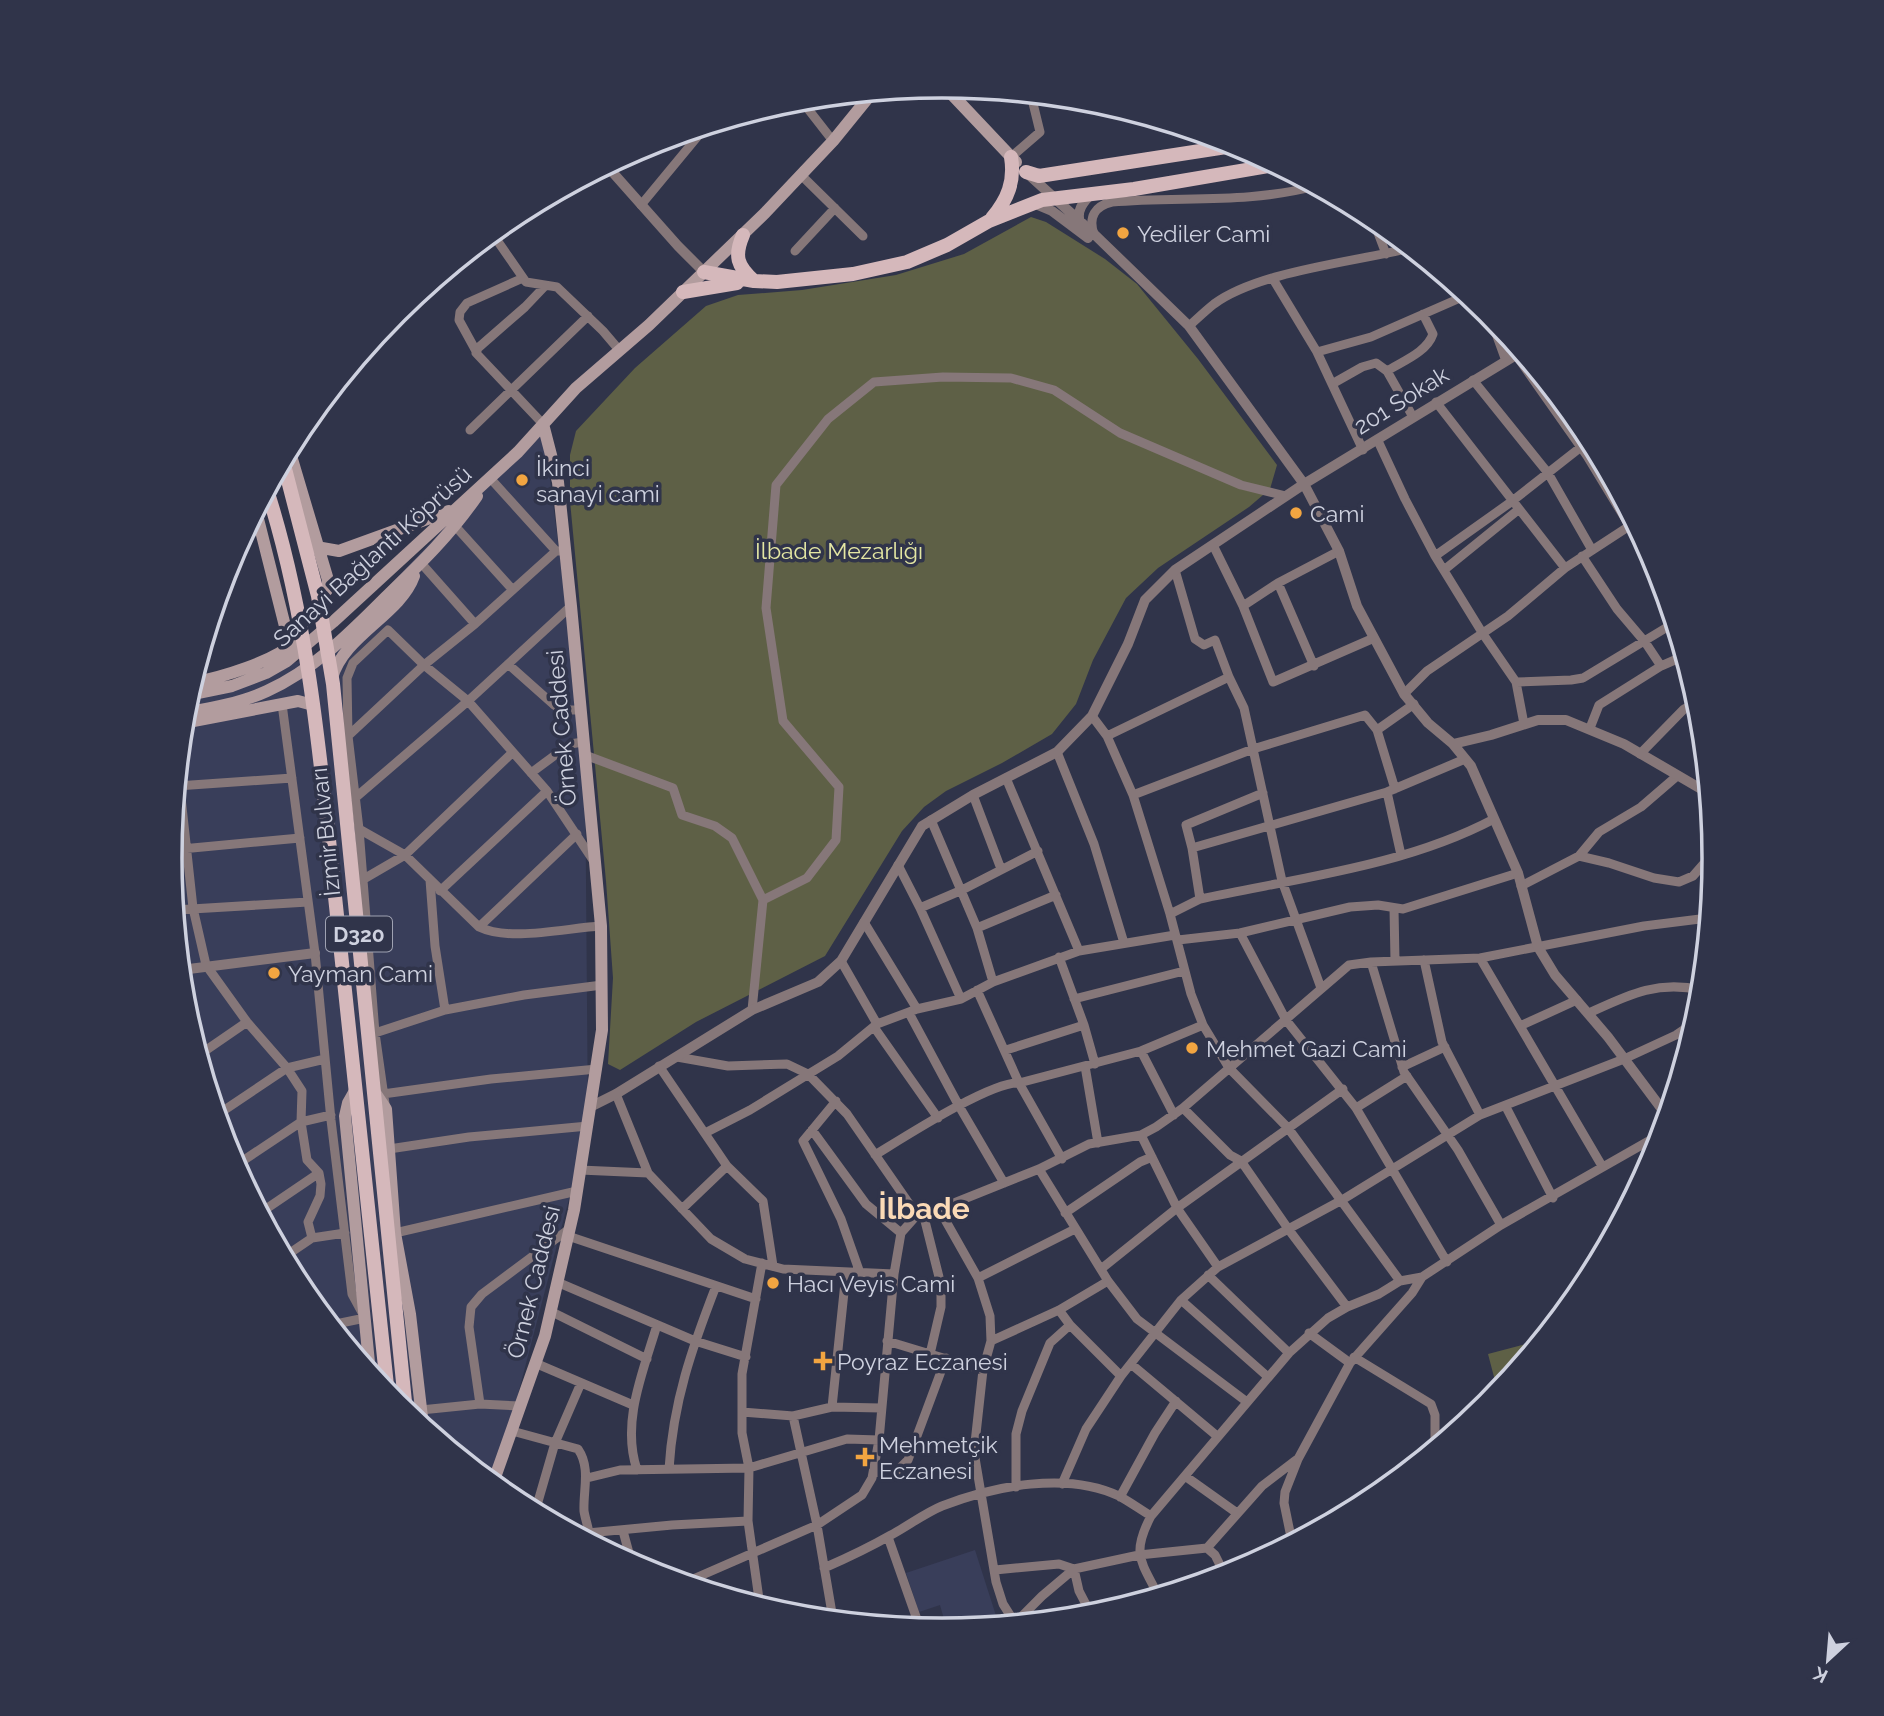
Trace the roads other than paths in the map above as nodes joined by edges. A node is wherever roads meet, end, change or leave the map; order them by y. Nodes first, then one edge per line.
1 (956, 99) edge
2 (864, 103) edge
3 (1033, 104) edge
4 (809, 111) edge
5 (695, 139) edge
6 (833, 141) junction
7 (1214, 149) edge
8 (1011, 157) junction
9 (1259, 168) edge
10 (1026, 172) junction
11 (613, 173) edge
12 (801, 175) junction
13 (1302, 189) edge
14 (1091, 194) junction
15 (1052, 198) junction
16 (1033, 203) junction
17 (641, 205) junction
18 (835, 208) junction
19 (989, 221) junction
20 (1080, 222) junction
21 (1094, 234) junction
22 (743, 235) junction
23 (863, 236) dead end
24 (1380, 237) edge
25 (498, 242) edge
26 (1104, 245) junction
27 (795, 251) dead end
28 (1399, 251) edge
29 (1386, 254) junction
30 (704, 272) junction
31 (523, 278) junction
32 (1273, 279) junction
33 (754, 281) junction
34 (545, 286) junction
35 (683, 292) junction
36 (1456, 300) edge
37 (1423, 314) junction
38 (588, 316) junction
39 (1189, 326) junction
40 (620, 351) junction
41 (1317, 352) junction
42 (477, 354) junction
43 (1513, 357) edge
44 (1387, 370) junction
45 (1527, 374) edge
46 (1473, 380) junction
47 (1332, 384) junction
48 (512, 391) junction
49 (1436, 402) junction
50 (1554, 410) joint
51 (1413, 417) junction
52 (543, 424) junction
53 (470, 430) dead end
54 (1378, 441) junction
55 (1580, 445) edge
56 (1581, 447) edge
57 (1363, 450) junction
58 (293, 464) edge
59 (287, 473) edge
60 (1548, 473) junction
61 (490, 478) junction
62 (1304, 484) junction
63 (1286, 496) junction
64 (1511, 502) junction
65 (270, 503) edge
66 (456, 508) junction
67 (1518, 510) junction
68 (258, 526) edge
69 (456, 527) junction
70 (1626, 528) edge
71 (1213, 545) junction
72 (313, 546) junction
73 (1592, 550) junction
74 (560, 551) junction
75 (1339, 551) junction
76 (1435, 556) junction
77 (1582, 556) junction
78 (419, 566) junction
79 (1565, 568) junction
80 (1175, 570) junction
81 (1444, 570) junction
82 (1278, 583) junction
83 (512, 589) junction
84 (571, 606) junction
85 (1243, 606) junction
86 (377, 620) junction
87 (475, 624) junction
88 (1666, 628) edge
89 (388, 630) junction
90 (303, 632) junction
91 (1483, 634) junction
92 (1374, 638) junction
93 (1645, 642) junction
94 (290, 646) junction
95 (1675, 659) edge
96 (508, 664) junction
97 (424, 665) junction
98 (1314, 666) junction
99 (1661, 666) junction
100 (1229, 677) junction
101 (332, 678) junction
102 (204, 680) edge
103 (1516, 682) junction
104 (201, 692) edge
105 (1404, 694) junction
106 (468, 701) junction
107 (282, 704) junction
108 (313, 705) junction
109 (1414, 705) junction
110 (1686, 708) edge
111 (580, 710) junction
112 (197, 711) edge
113 (1092, 716) junction
114 (195, 721) edge
115 (1524, 724) junction
116 (1590, 729) junction
117 (1377, 730) junction
118 (348, 736) junction
119 (1107, 736) junction
120 (1453, 744) junction
121 (584, 749) junction
122 (1253, 749) junction
123 (513, 752) junction
124 (1057, 752) junction
125 (1640, 754) junction
126 (1465, 759) junction
127 (531, 773) junction
128 (1677, 776) junction
129 (292, 778) junction
130 (1006, 778) junction
131 (186, 785) edge
132 (1698, 787) edge
133 (1391, 790) junction
134 (547, 791) junction
135 (1263, 793) junction
136 (973, 795) junction
137 (1133, 795) junction
138 (355, 798) junction
139 (184, 817) edge
140 (1494, 819) junction
141 (931, 820) junction
142 (1270, 824) junction
143 (359, 829) junction
144 (577, 834) junction
145 (300, 838) junction
146 (188, 847) junction
147 (182, 848) edge
148 (1192, 848) junction
149 (1038, 851) junction
150 (405, 855) junction
151 (1401, 855) junction
152 (1579, 856) junction
153 (595, 863) junction
154 (898, 865) junction
155 (1702, 866) edge
156 (1001, 869) junction
157 (1518, 873) junction
158 (362, 880) junction
159 (430, 880) junction
160 (1282, 881) junction
161 (1521, 886) junction
162 (962, 890) junction
163 (440, 891) junction
164 (1056, 895) junction
165 (1200, 899) junction
166 (763, 900) junction
167 (308, 902) junction
168 (193, 908) junction
169 (920, 908) junction
170 (1394, 908) junction
171 (184, 909) edge
172 (1170, 914) junction
173 (1699, 919) edge
174 (1297, 920) junction
175 (864, 922) junction
176 (601, 926) junction
177 (479, 927) junction
178 (977, 928) junction
179 (1240, 933) junction
180 (1177, 938) junction
181 (1124, 943) junction
182 (1538, 947) junction
183 (1079, 951) junction
184 (315, 953) junction
185 (1059, 957) junction
186 (1480, 958) junction
187 (1424, 960) junction
188 (841, 961) junction
189 (1395, 961) junction
190 (1371, 962) junction
191 (206, 965) junction
192 (191, 968) edge
193 (1184, 971) junction
194 (993, 982) junction
195 (602, 985) junction
196 (1321, 988) junction
197 (1690, 988) edge
198 (977, 990) junction
199 (961, 999) junction
200 (1073, 999) junction
201 (1577, 1000) junction
202 (444, 1010) junction
203 (752, 1010) junction
204 (913, 1011) junction
205 (1589, 1013) junction
206 (1286, 1020) junction
207 (247, 1022) junction
208 (1084, 1025) junction
209 (876, 1026) junction
210 (1203, 1026) junction
211 (1520, 1026) junction
212 (1681, 1031) edge
213 (375, 1033) junction
214 (1445, 1047) junction
215 (207, 1050) edge
216 (1006, 1050) junction
217 (1141, 1051) junction
218 (677, 1057) junction
219 (325, 1059) junction
220 (1624, 1059) junction
221 (1090, 1065) junction
222 (659, 1066) junction
223 (1402, 1067) junction
224 (287, 1068) junction
225 (1230, 1068) junction
226 (597, 1069) junction
227 (808, 1074) junction
228 (1407, 1076) junction
229 (1019, 1083) junction
230 (1555, 1086) junction
231 (356, 1089) junction
232 (1343, 1089) junction
233 (379, 1093) junction
234 (616, 1094) junction
235 (836, 1101) junction
236 (592, 1106) junction
237 (959, 1106) junction
238 (1506, 1107) junction
239 (1660, 1107) edge
240 (1183, 1108) junction
241 (1356, 1108) junction
242 (225, 1110) edge
243 (331, 1115) junction
244 (1174, 1115) junction
245 (1480, 1115) junction
246 (938, 1118) junction
247 (301, 1122) junction
248 (588, 1126) junction
249 (1288, 1128) junction
250 (812, 1130) junction
251 (705, 1133) junction
252 (1141, 1135) junction
253 (1446, 1135) junction
254 (1647, 1142) edge
255 (1098, 1143) junction
256 (389, 1149) junction
257 (875, 1155) junction
258 (1152, 1157) junction
259 (1062, 1159) junction
260 (245, 1160) edge
261 (1241, 1161) junction
262 (727, 1166) junction
263 (1602, 1166) junction
264 (1392, 1167) junction
265 (1039, 1169) junction
266 (580, 1170) junction
267 (319, 1173) junction
268 (648, 1173) junction
269 (1004, 1183) junction
270 (577, 1191) junction
271 (1553, 1198) junction
272 (1342, 1200) junction
273 (268, 1208) edge
274 (1177, 1208) junction
275 (682, 1209) junction
276 (939, 1209) junction
277 (1065, 1213) junction
278 (920, 1214) junction
279 (1501, 1225) junction
280 (1075, 1229) junction
281 (1289, 1230) junction
282 (568, 1232) junction
283 (345, 1233) junction
284 (395, 1233) junction
285 (901, 1233) junction
286 (312, 1238) junction
287 (292, 1251) edge
288 (1447, 1262) junction
289 (762, 1263) junction
290 (773, 1266) junction
291 (1218, 1267) junction
292 (1101, 1269) junction
293 (846, 1273) junction
294 (860, 1273) junction
295 (894, 1273) junction
296 (1208, 1275) junction
297 (1422, 1277) junction
298 (978, 1278) junction
299 (1108, 1281) junction
300 (1400, 1281) junction
301 (557, 1282) junction
302 (716, 1286) junction
303 (756, 1299) junction
304 (1181, 1300) junction
305 (1347, 1307) junction
306 (1059, 1310) junction
307 (550, 1311) junction
308 (365, 1318) junction
309 (341, 1323) edge
310 (657, 1325) junction
311 (1070, 1325) junction
312 (1309, 1333) junction
313 (1155, 1334) junction
314 (991, 1340) junction
315 (695, 1341) junction
316 (887, 1341) junction
317 (1289, 1353) junction
318 (930, 1354) junction
319 (368, 1356) edge
320 (746, 1357) junction
321 (946, 1358) junction
322 (647, 1359) junction
323 (1352, 1360) junction
324 (535, 1363) junction
325 (1131, 1364) junction
326 (983, 1370) junction
327 (386, 1375) edge
328 (1121, 1376) junction
329 (1268, 1377) junction
330 (581, 1383) junction
331 (403, 1393) edge
332 (1176, 1401) junction
333 (1247, 1402) junction
334 (481, 1404) junction
335 (633, 1405) junction
336 (520, 1406) junction
337 (832, 1408) junction
338 (881, 1408) junction
339 (421, 1410) joint
340 (742, 1412) junction
341 (793, 1416) junction
342 (512, 1431) junction
343 (1217, 1436) junction
344 (1435, 1436) edge
345 (879, 1440) junction
346 (555, 1443) junction
347 (802, 1451) junction
348 (1298, 1458) junction
349 (749, 1468) junction
350 (669, 1469) junction
351 (637, 1470) junction
352 (874, 1471) junction
353 (497, 1473) edge
354 (1185, 1476) junction
355 (587, 1478) junction
356 (1062, 1484) junction
357 (1016, 1487) junction
358 (981, 1493) junction
359 (1120, 1497) junction
360 (538, 1501) edge
361 (1237, 1513) junction
362 (1151, 1517) junction
363 (748, 1521) junction
364 (817, 1525) junction
365 (588, 1530) edge
366 (623, 1531) junction
367 (593, 1533) edge
368 (1290, 1533) edge
369 (888, 1537) junction
370 (1207, 1548) junction
371 (628, 1550) edge
372 (752, 1555) junction
373 (1139, 1555) junction
374 (1220, 1565) edge
375 (824, 1568) junction
376 (1074, 1569) junction
377 (995, 1570) junction
378 (697, 1578) edge
379 (1154, 1587) edge
380 (758, 1595) edge
381 (1086, 1604) edge
382 (831, 1609) edge
383 (1025, 1613) edge
384 (1009, 1614) edge
385 (916, 1617) edge

1 - 8 main road
2 - 6 main road
3 - 8 street
4 - 6 street
5 - 17 street
6 - 12 main road
7 - 10 main road
8 - 10 main road
8 - 19 main road
9 - 14 main road
10 - 15 street
11 - 17 street
12 - 18 street
12 - 22 main road
13 - 21 street
14 - 15 main road
14 - 20 street
15 - 16 main road
15 - 20 street
16 - 19 main road
16 - 26 street
17 - 30 street
18 - 23 street
18 - 27 street
19 - 33 main road
20 - 21 street
21 - 26 street
22 - 30 main road
22 - 33 main road
24 - 29 street
25 - 31 street
26 - 39 street
28 - 29 street
29 - 32 street
30 - 33 main road
30 - 35 main road
31 - 34 street
31 - 42 street
32 - 39 street
32 - 41 street
33 - 35 main road
34 - 38 street
34 - 42 street
35 - 40 main road
36 - 37 street
37 - 41 street
37 - 44 street
38 - 40 street
38 - 48 street
39 - 62 street
40 - 52 main road
41 - 47 street
42 - 48 street
43 - 46 street, 201 Sokak
44 - 47 street
44 - 51 street
45 - 50 street
46 - 49 street, 201 Sokak
46 - 60 street
47 - 57 street
48 - 52 street
48 - 53 street
49 - 51 street, 201 Sokak
49 - 64 street
50 - 55 street
51 - 54 street, 201 Sokak
52 - 61 main road
52 - 74 main road, Örnek Caddesi
54 - 57 street, 201 Sokak
54 - 76 street
56 - 60 street
57 - 62 street, 201 Sokak
58 - 72 main road
59 - 72 main road, İzmir Bulvarı / D320
60 - 64 street
60 - 73 street
61 - 66 main road, Sanayi Bağlantı Köprüsü
61 - 69 main road, Sanayi Bağlantı Köprüsü
61 - 74 street
62 - 63 street, 201 Sokak
62 - 75 street
63 - 71 street, 201 Sokak
63 - 166 street
64 - 67 street
64 - 76 street
65 - 90 main road, İzmir Bulvarı / D320
66 - 72 main road
66 - 104 main road, Sanayi Bağlantı Köprüsü
67 - 79 street
67 - 81 street
68 - 94 main road
69 - 78 main road, Sanayi Bağlantı Köprüsü
69 - 83 street
70 - 73 street
71 - 80 street, 201 Sokak
71 - 85 street
72 - 101 main road, İzmir Bulvarı / D320
73 - 77 street
74 - 83 street
74 - 84 main road, Örnek Caddesi
75 - 82 street
75 - 92 street
76 - 81 street
77 - 79 street
77 - 93 street
78 - 86 main road
78 - 87 street
78 - 112 main road, Sanayi Bağlantı Köprüsü
79 - 91 street
80 - 100 street
80 - 113 street, 201 Sokak
81 - 91 street
82 - 85 street
82 - 98 street
83 - 87 street
84 - 96 street
84 - 111 main road, Örnek Caddesi
85 - 98 street
86 - 89 street
86 - 101 main road
87 - 97 street
88 - 93 street
89 - 97 street
89 - 118 street
90 - 94 main road
90 - 108 main road, İzmir Bulvarı / D320
91 - 103 street
91 - 105 street
92 - 98 street
92 - 105 street
93 - 99 street
93 - 103 street
94 - 102 main road
95 - 99 street
96 - 106 street
96 - 111 street
97 - 106 street
97 - 118 street
99 - 116 street
100 - 119 street
100 - 122 street
101 - 233 main road, İzmir Bulvarı / D320
103 - 115 street
105 - 109 street
106 - 123 street
106 - 138 street
107 - 108 main road
107 - 114 main road
107 - 129 street
108 - 231 main road, İzmir Bulvarı / D320
109 - 117 street
109 - 120 street
110 - 125 street
111 - 121 main road, Örnek Caddesi
113 - 119 street
113 - 124 street, 201 Sokak
115 - 116 street
115 - 120 street
116 - 125 street
117 - 122 street
117 - 133 street
118 - 138 street
119 - 137 street
120 - 126 street
121 - 127 street
121 - 153 main road, Örnek Caddesi
121 - 166 street
122 - 135 street
122 - 137 street
123 - 127 street
123 - 150 street
124 - 130 street, 201 Sokak
124 - 181 street
125 - 128 street
126 - 133 street
126 - 140 street
127 - 134 street
128 - 132 street
128 - 152 street
129 - 131 street
129 - 145 street
130 - 136 street, 201 Sokak
130 - 149 street
133 - 142 street
133 - 151 street
134 - 144 street
134 - 163 street
135 - 142 street
135 - 148 street
136 - 141 street, 201 Sokak
136 - 156 street
137 - 172 street
138 - 143 street
139 - 146 street
140 - 151 street
140 - 157 street
141 - 154 street
141 - 162 street
142 - 148 street
142 - 160 street
143 - 150 street
143 - 158 street
144 - 153 street
144 - 177 street
145 - 146 street
145 - 167 street
146 - 147 street
146 - 168 street
148 - 165 street
149 - 156 street
149 - 164 street
150 - 158 street
150 - 159 street
151 - 160 street
152 - 155 street
152 - 161 street
153 - 176 main road, Örnek Caddesi
154 - 169 street
154 - 175 street
156 - 162 street
157 - 161 street
157 - 170 street
158 - 213 street
159 - 163 street
159 - 202 street
160 - 165 street
160 - 174 street
161 - 182 street
162 - 169 street
162 - 178 street
163 - 177 street
164 - 178 street
164 - 183 street
165 - 172 street
166 - 203 street
167 - 168 street
167 - 184 street
168 - 171 street
168 - 191 street
169 - 199 street
170 - 174 street
170 - 189 street
172 - 180 street
173 - 182 street
174 - 179 street
174 - 196 street
175 - 188 street
175 - 204 street
176 - 177 street
176 - 195 main road, Örnek Caddesi
178 - 194 street
179 - 180 street
179 - 206 street
180 - 181 street
180 - 193 street
181 - 183 street
182 - 186 street
182 - 201 street
183 - 185 street
184 - 191 street
184 - 219 street
185 - 194 street
185 - 200 street
186 - 187 street
186 - 211 street
187 - 189 street
187 - 214 street
188 - 203 street
188 - 209 street
189 - 190 street
190 - 196 street
190 - 223 street
191 - 192 street
191 - 207 street
193 - 200 street
193 - 210 street
194 - 198 street
195 - 202 street
195 - 226 main road, Örnek Caddesi
196 - 206 street
197 - 205 street
198 - 199 street
198 - 216 street
199 - 204 street
200 - 208 street
201 - 205 street
201 - 211 street
202 - 213 street
203 - 218 street
204 - 209 street
204 - 237 street
205 - 220 street
206 - 225 street
206 - 232 street
207 - 215 street
207 - 224 street
208 - 216 street
208 - 221 street
209 - 227 street
209 - 246 street
210 - 217 street
210 - 225 street
211 - 230 street
212 - 220 street
213 - 233 street
214 - 223 street
214 - 245 street
216 - 229 street
217 - 221 street
217 - 244 street
218 - 222 street
218 - 227 street
219 - 224 street
219 - 243 street
220 - 230 street
220 - 239 street
221 - 229 street
221 - 255 street
222 - 234 street
222 - 251 street
223 - 228 street
224 - 242 street
224 - 247 street
225 - 240 street
225 - 249 street
226 - 233 street
226 - 236 main road, Örnek Caddesi
227 - 235 street
227 - 251 street
228 - 241 street
228 - 253 street
229 - 237 street
229 - 259 street
230 - 238 street
230 - 263 street
231 - 308 main road
231 - 327 main road, İzmir Bulvarı / D320
232 - 241 street
232 - 249 street
233 - 256 main road
233 - 331 main road, İzmir Bulvarı / D320
234 - 236 street
234 - 268 street
235 - 250 street
235 - 257 street
236 - 248 main road, Örnek Caddesi
237 - 246 street
237 - 269 street
238 - 245 street
238 - 271 street
240 - 244 street
240 - 261 street
241 - 264 street
243 - 247 street
243 - 283 street
244 - 252 street
245 - 253 street
246 - 257 street
247 - 260 street
247 - 267 street
248 - 256 street
248 - 266 main road, Örnek Caddesi
249 - 261 street
249 - 272 street
250 - 285 street
250 - 294 street
251 - 262 street
252 - 255 street
252 - 258 street
253 - 264 street
253 - 279 street
254 - 263 street
255 - 259 street
256 - 284 main road
257 - 278 street
258 - 274 street
258 - 277 street
259 - 265 street
261 - 274 street
261 - 281 street
262 - 275 street
262 - 290 street
263 - 271 street
264 - 272 street
264 - 288 street
265 - 269 street
265 - 277 street
266 - 268 street
266 - 270 main road, Örnek Caddesi
267 - 273 street
267 - 286 street
268 - 275 street
269 - 276 street
270 - 282 main road, Örnek Caddesi
270 - 284 street
271 - 279 street
272 - 281 street
272 - 300 street
274 - 291 street
274 - 292 street
275 - 289 street
276 - 278 street
276 - 298 street
277 - 280 street
278 - 285 street
278 - 318 street
279 - 288 street
280 - 292 street
280 - 298 street
281 - 291 street
281 - 305 street
282 - 301 main road, Örnek Caddesi
282 - 302 street
282 - 334 street
283 - 286 street
283 - 308 street
284 - 339 main road
285 - 295 street
286 - 287 street
288 - 297 street
289 - 290 street
289 - 303 street
290 - 293 street
291 - 296 street
292 - 299 street
293 - 294 street
293 - 337 street
294 - 295 street
295 - 316 street
296 - 304 street
296 - 317 street
297 - 300 street
297 - 323 street
298 - 314 street
299 - 306 street
299 - 313 street
300 - 305 street
301 - 307 main road, Örnek Caddesi
301 - 310 street
302 - 303 street
302 - 315 street
303 - 320 street
304 - 313 street
304 - 329 street
305 - 312 street
306 - 311 street
306 - 314 street
307 - 322 street
307 - 324 main road, Örnek Caddesi
308 - 309 street
308 - 319 main road
310 - 315 street
310 - 322 street
311 - 328 street
311 - 357 street
312 - 317 street
312 - 323 street
313 - 325 street
313 - 333 street
314 - 326 street
315 - 320 street
315 - 350 street
316 - 318 street
316 - 338 street
317 - 329 street
318 - 321 street
320 - 340 street
321 - 326 street
321 - 352 street
322 - 335 street
323 - 344 street
323 - 348 street
324 - 330 street
324 - 336 main road, Örnek Caddesi
325 - 328 street
325 - 332 street
326 - 358 street
328 - 356 street
329 - 333 street
330 - 335 street
330 - 346 street
332 - 343 street
332 - 359 street
333 - 343 street
334 - 336 street
334 - 339 street
335 - 351 street
336 - 342 main road, Örnek Caddesi
337 - 338 street
337 - 341 street
338 - 345 street
340 - 341 street
340 - 349 street
341 - 347 street
342 - 346 street
342 - 353 main road, Örnek Caddesi
343 - 354 street
345 - 347 street
345 - 352 street
346 - 355 street
346 - 360 street
347 - 349 street
347 - 364 street
348 - 361 street
348 - 368 street
349 - 350 street
349 - 363 street
350 - 351 street
351 - 355 street
352 - 364 street
354 - 361 street
354 - 362 street
355 - 365 street
356 - 357 street
356 - 359 street
357 - 358 street
358 - 369 street
358 - 377 street
359 - 362 street
361 - 370 street
362 - 373 street
363 - 366 street
363 - 372 street
364 - 372 street
364 - 375 street
366 - 367 street
366 - 371 street
369 - 375 street
369 - 385 street
370 - 373 street
370 - 374 street
372 - 378 street
372 - 380 street
373 - 376 street
373 - 379 street
375 - 382 street
376 - 377 street
376 - 381 street
376 - 383 street
377 - 384 street

